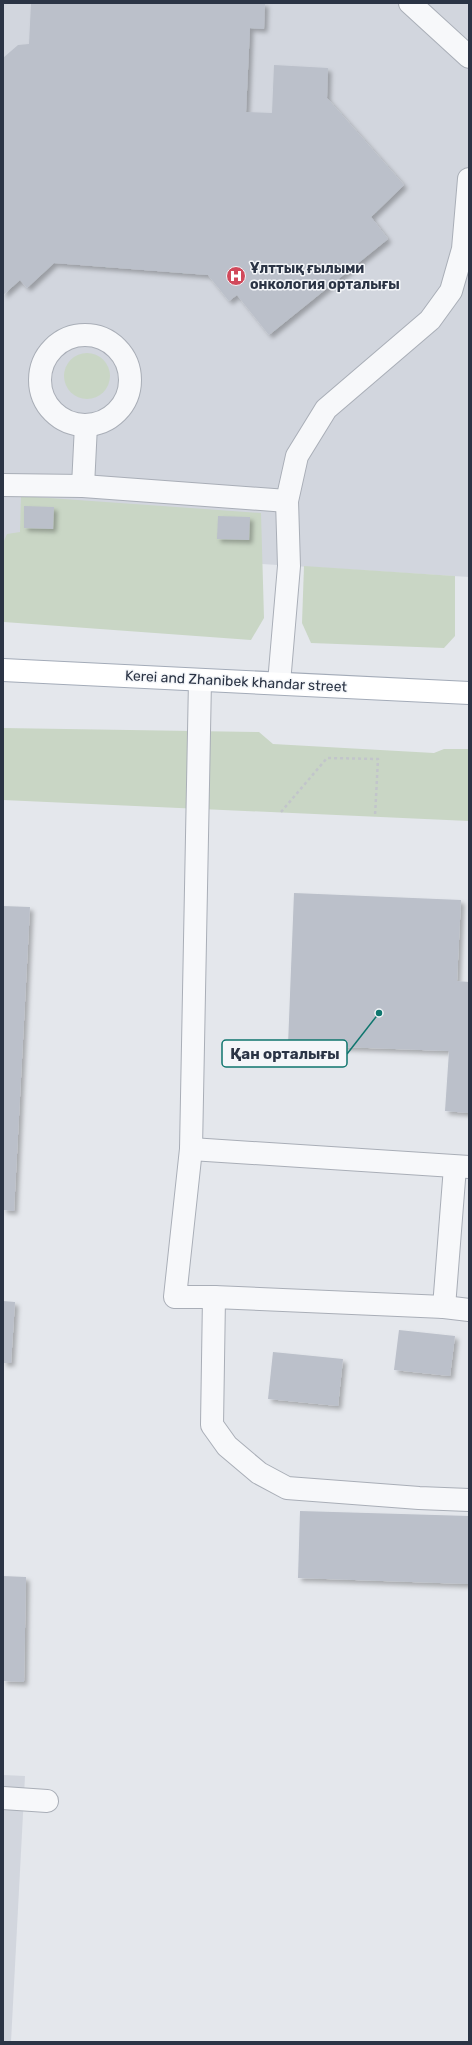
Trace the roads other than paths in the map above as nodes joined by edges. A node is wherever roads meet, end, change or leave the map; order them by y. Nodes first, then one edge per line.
1 (410, 3) edge
2 (469, 57) edge
3 (469, 179) edge
4 (86, 425) junction
5 (3, 485) edge
6 (83, 486) junction
7 (287, 501) junction
8 (3, 670) edge
9 (200, 680) junction
10 (279, 683) junction
11 (469, 693) edge
12 (191, 1149) junction
13 (462, 1167) edge
14 (214, 1297) junction
15 (444, 1307) junction
16 (469, 1310) edge
17 (469, 1500) edge
18 (3, 1798) edge
19 (47, 1801) dead end

1 - 2 lane
3 - 7 lane
4 - 4 lane
4 - 6 lane
5 - 6 lane
6 - 7 lane
7 - 10 lane
8 - 9 main road, Kerei and Zhanibek khandar street
9 - 10 main road, Kerei and Zhanibek khandar street
9 - 12 lane
10 - 11 main road, Kerei and Zhanibek khandar street
12 - 13 lane
12 - 14 lane
13 - 15 lane
14 - 15 lane
14 - 17 lane
15 - 16 lane
18 - 19 lane

